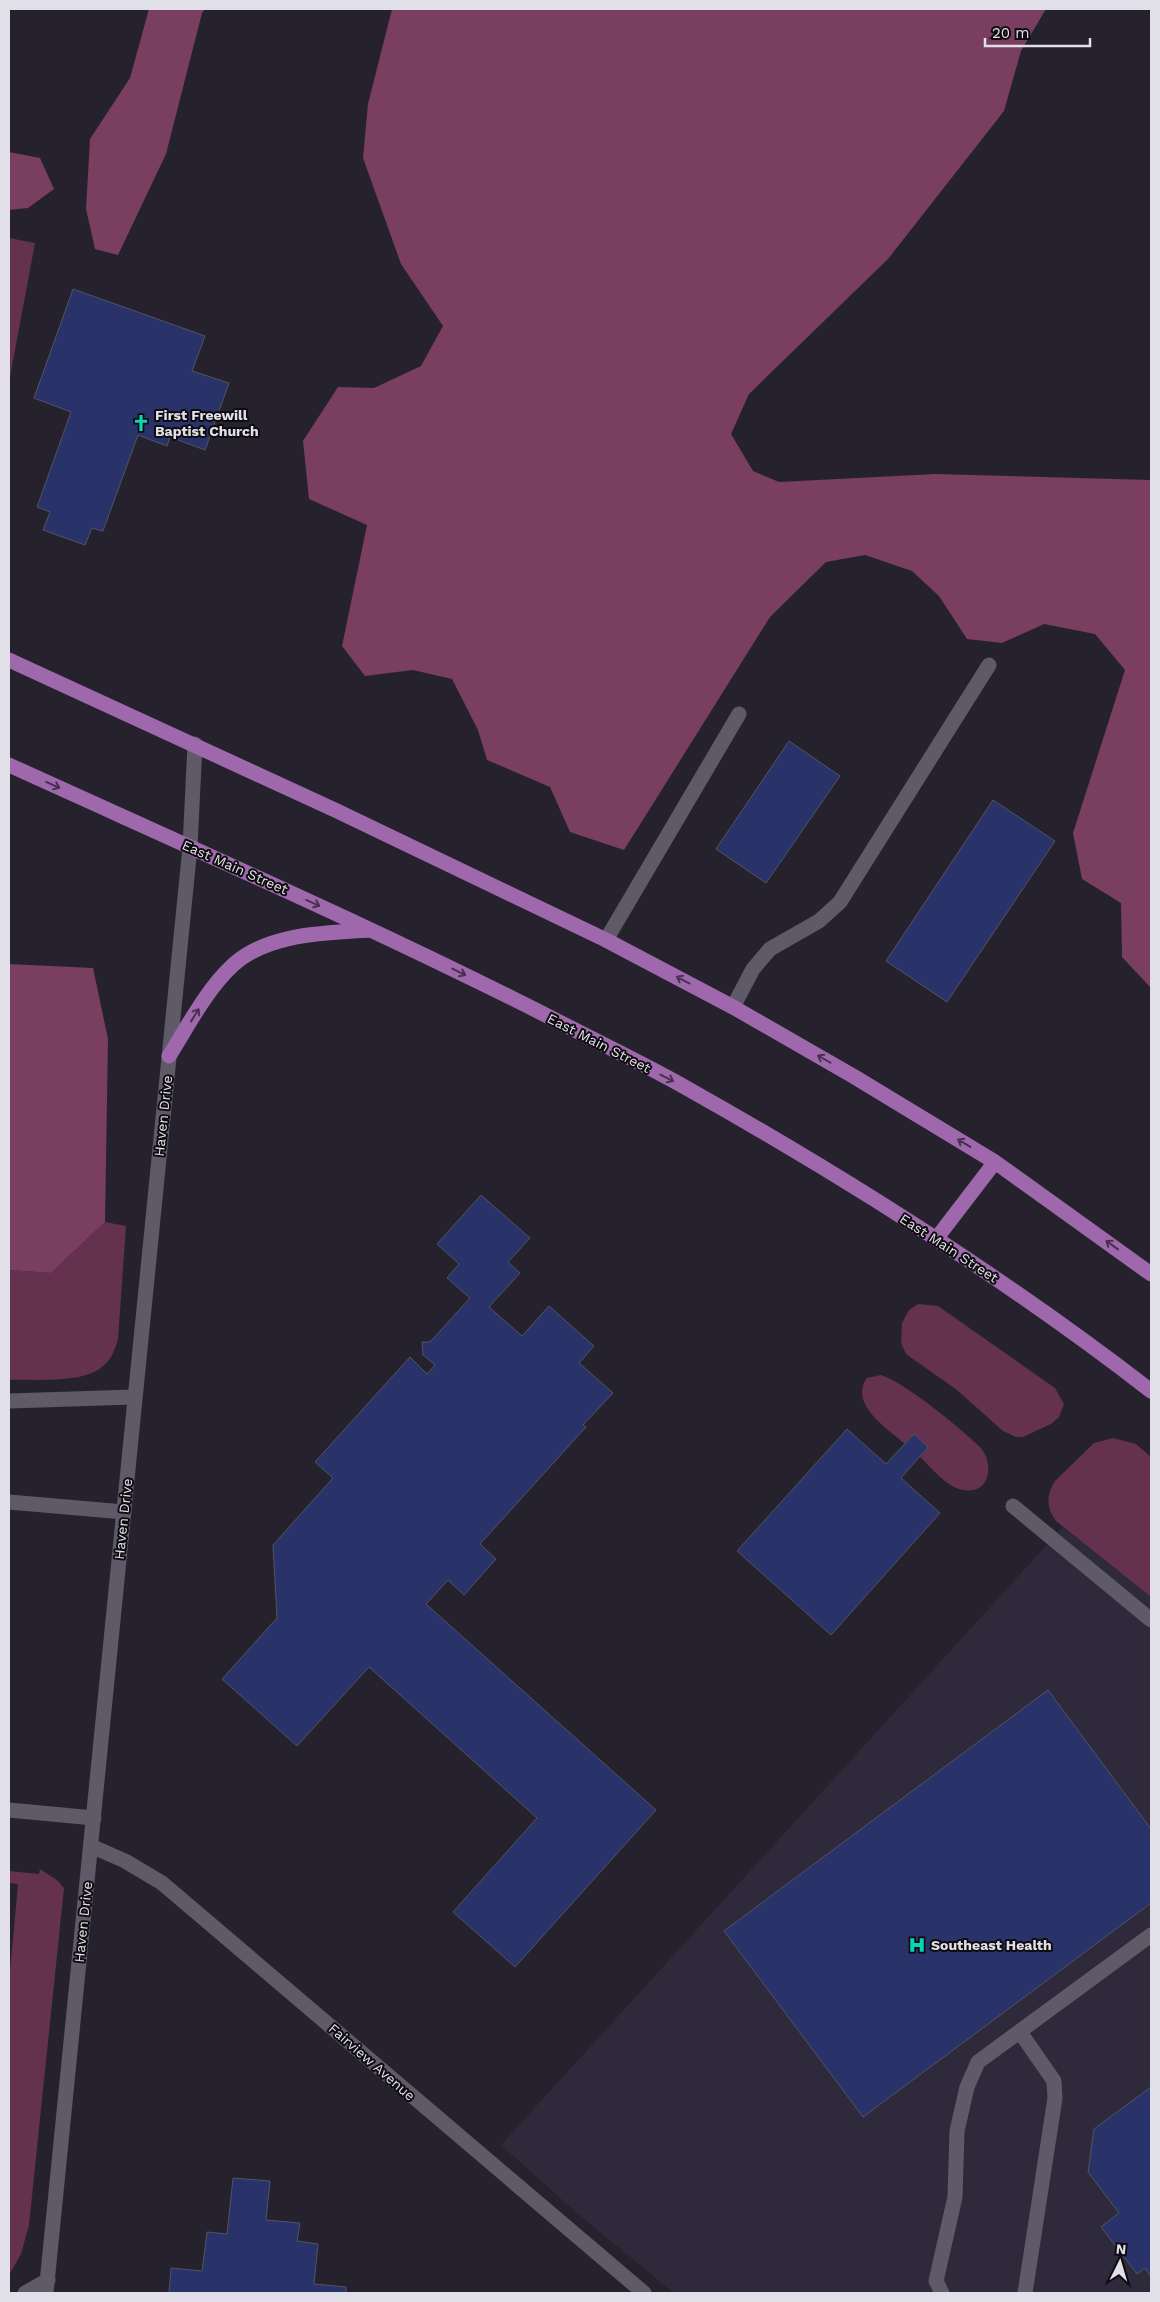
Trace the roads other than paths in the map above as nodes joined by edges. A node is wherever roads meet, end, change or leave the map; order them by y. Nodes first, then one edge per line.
1 (9, 660) edge
2 (989, 665) dead end
3 (739, 714) dead end
4 (194, 744) junction
5 (9, 765) edge
6 (190, 847) junction
7 (373, 930) junction
8 (606, 940) junction
9 (733, 1007) junction
10 (169, 1056) junction
11 (995, 1162) junction
12 (936, 1239) junction
13 (1151, 1274) edge
14 (1151, 1391) edge
15 (134, 1397) junction
16 (9, 1401) edge
17 (9, 1502) edge
18 (1013, 1506) dead end
19 (124, 1512) junction
20 (1151, 1620) edge
21 (9, 1810) edge
22 (94, 1818) junction
23 (91, 1846) junction
24 (1151, 1935) edge
25 (1020, 2032) junction
26 (47, 2286) edge
27 (25, 2293) edge
28 (644, 2293) edge
29 (942, 2293) edge
30 (1025, 2293) edge

1 - 4 main road
2 - 9 street
3 - 8 street
4 - 6 street, Haven Drive
4 - 8 main road
5 -> 6 main road, East Main Street
6 -> 7 main road, East Main Street
6 - 10 street, Haven Drive
10 -> 7 main road
7 -> 12 main road, East Main Street
9 -> 8 main road
11 -> 9 main road
10 - 15 street, Haven Drive
11 - 12 main road
13 -> 11 main road
12 - 14 main road, East Main Street
15 - 16 street
15 - 19 street, Haven Drive
17 - 19 street
18 - 20 street
19 - 22 street, Haven Drive
21 - 22 street
22 - 23 street, Haven Drive
23 - 26 street, Haven Drive
23 - 28 street, Fairview Avenue
24 - 25 street
25 - 29 street
25 - 30 street
26 - 27 street

